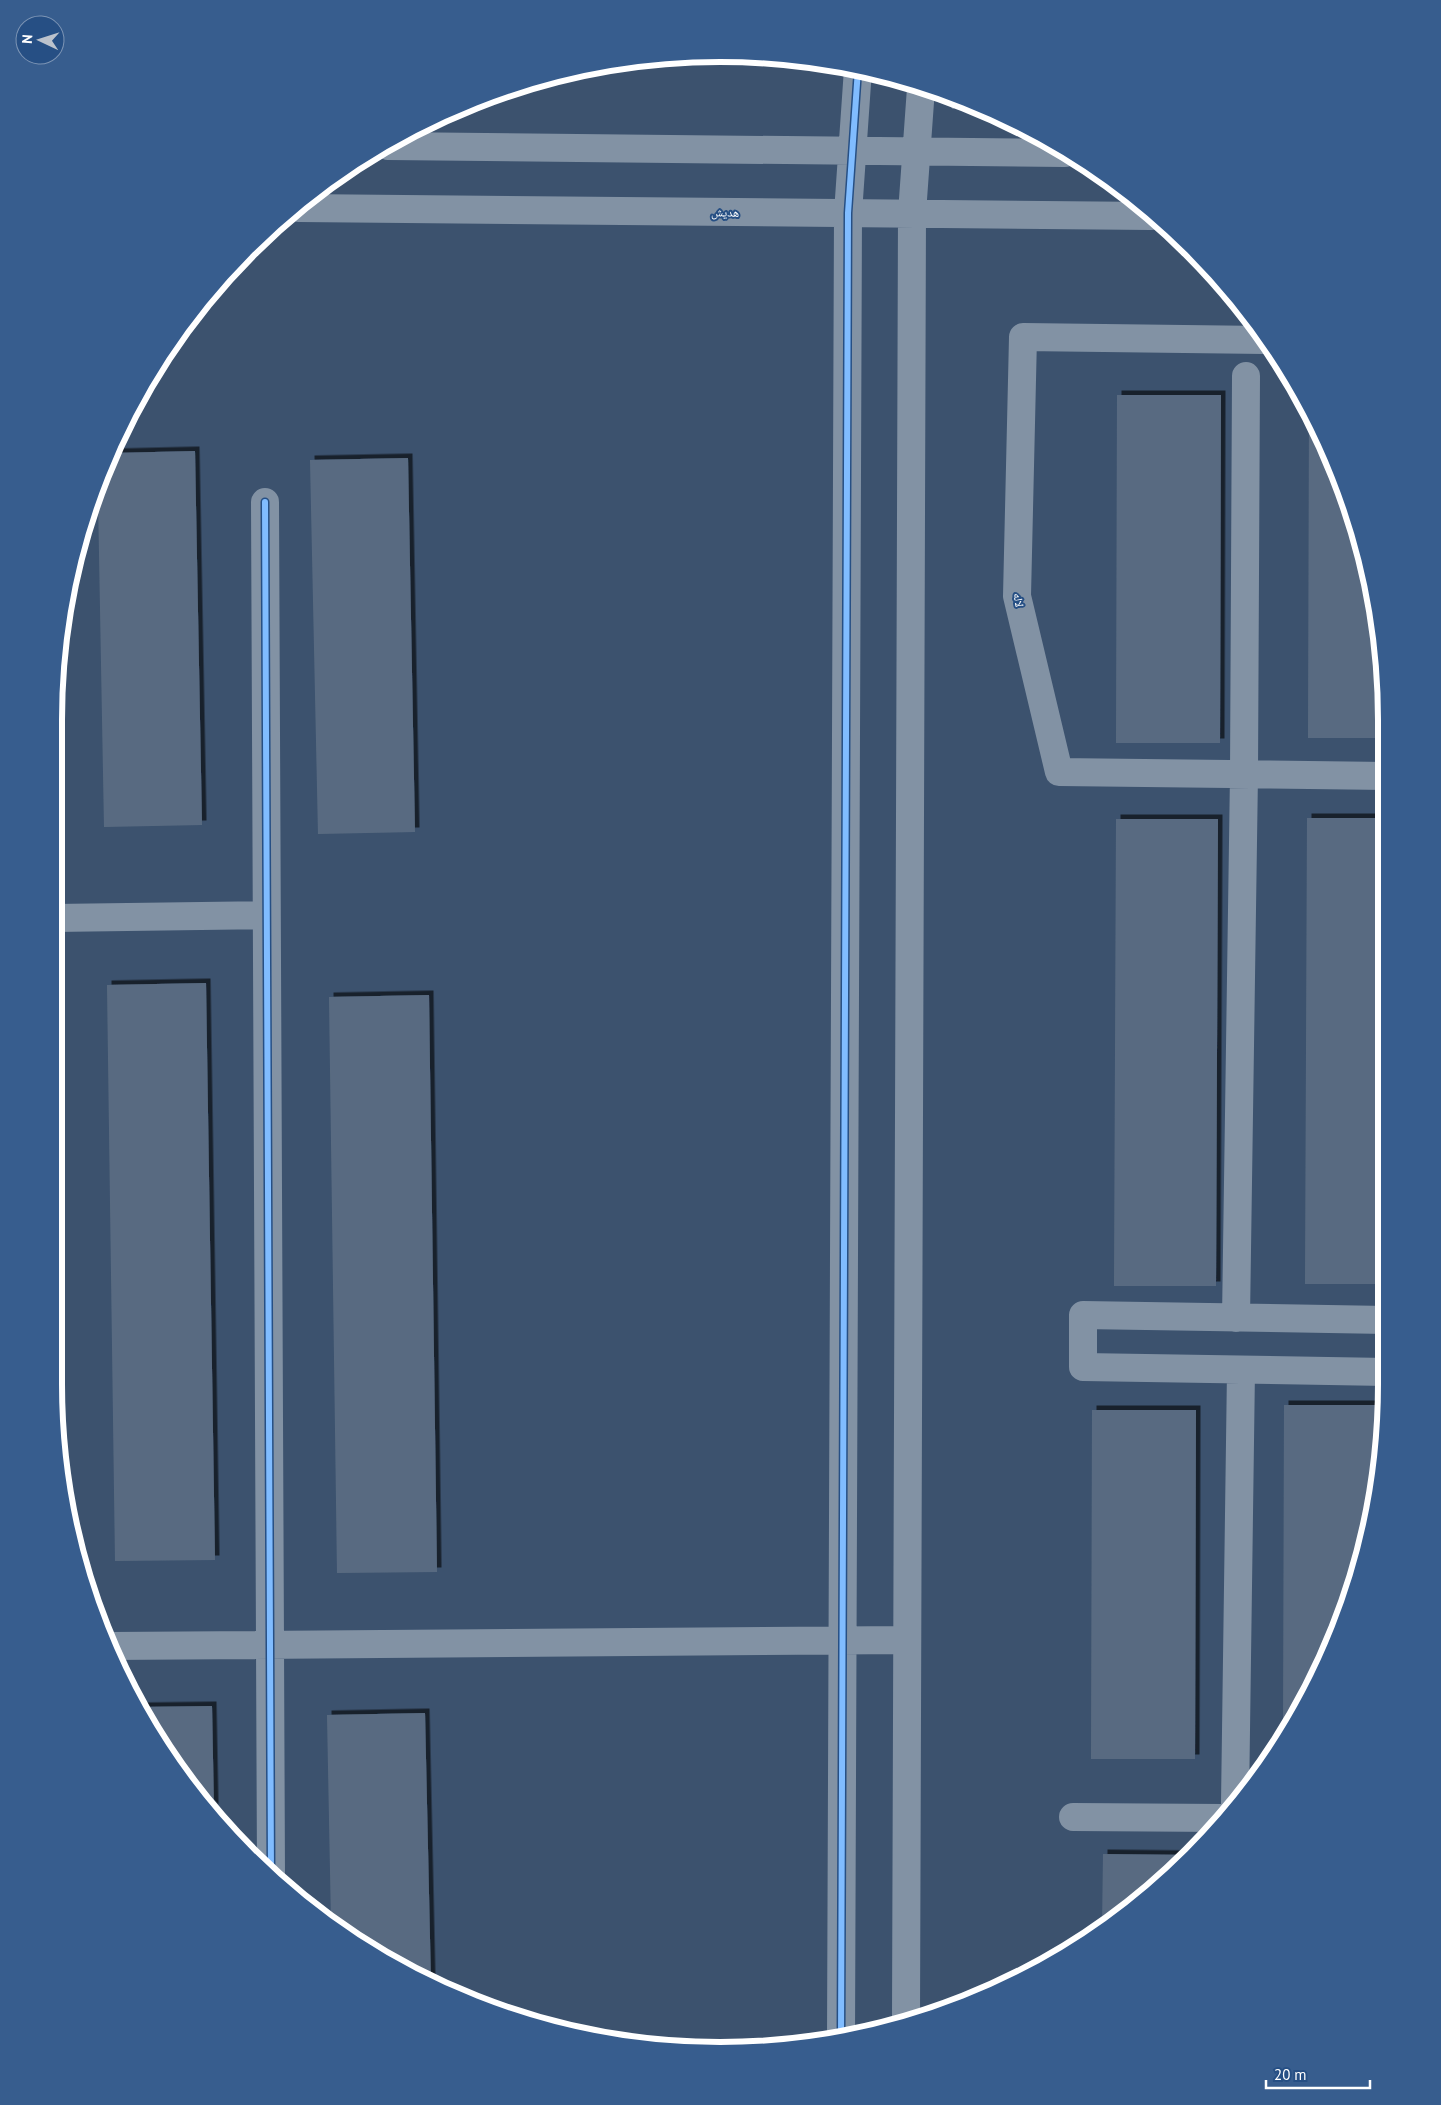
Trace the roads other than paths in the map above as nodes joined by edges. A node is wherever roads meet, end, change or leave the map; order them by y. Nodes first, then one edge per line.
1 (857, 77) edge
2 (921, 94) edge
3 (401, 146) edge
4 (852, 150) junction
5 (917, 151) junction
6 (1051, 152) edge
7 (308, 208) edge
8 (848, 213) junction
9 (912, 214) junction
10 (1142, 216) edge
11 (1257, 340) edge
12 (1246, 376) dead end
13 (265, 502) dead end
14 (1244, 774) junction
15 (1378, 776) edge
16 (266, 915) junction
17 (62, 918) edge
18 (1236, 1318) junction
19 (1378, 1320) edge
20 (1242, 1370) junction
21 (1378, 1372) edge
22 (907, 1640) junction
23 (842, 1642) junction
24 (270, 1645) junction
25 (117, 1646) edge
26 (1235, 1794) edge
27 (1073, 1817) dead end
28 (1215, 1818) edge
29 (271, 1864) edge
30 (906, 2016) edge
31 (841, 2031) edge

1 - 4 street
2 - 5 street
3 - 4 street
4 - 5 street
4 - 8 street
5 - 6 street
5 - 9 street
7 - 8 street, هدیش
8 - 9 street, هدیش
8 - 23 street
9 - 10 street, هدیش
9 - 22 street
11 - 14 street, لاله
12 - 14 street
13 - 16 street
14 - 15 street, لاله
14 - 18 street
16 - 17 street
16 - 24 street
18 - 19 street
18 - 20 street
20 - 21 street
20 - 26 street
22 - 23 street
22 - 30 street
23 - 24 street
23 - 31 street
24 - 25 street
24 - 29 street
27 - 28 street

